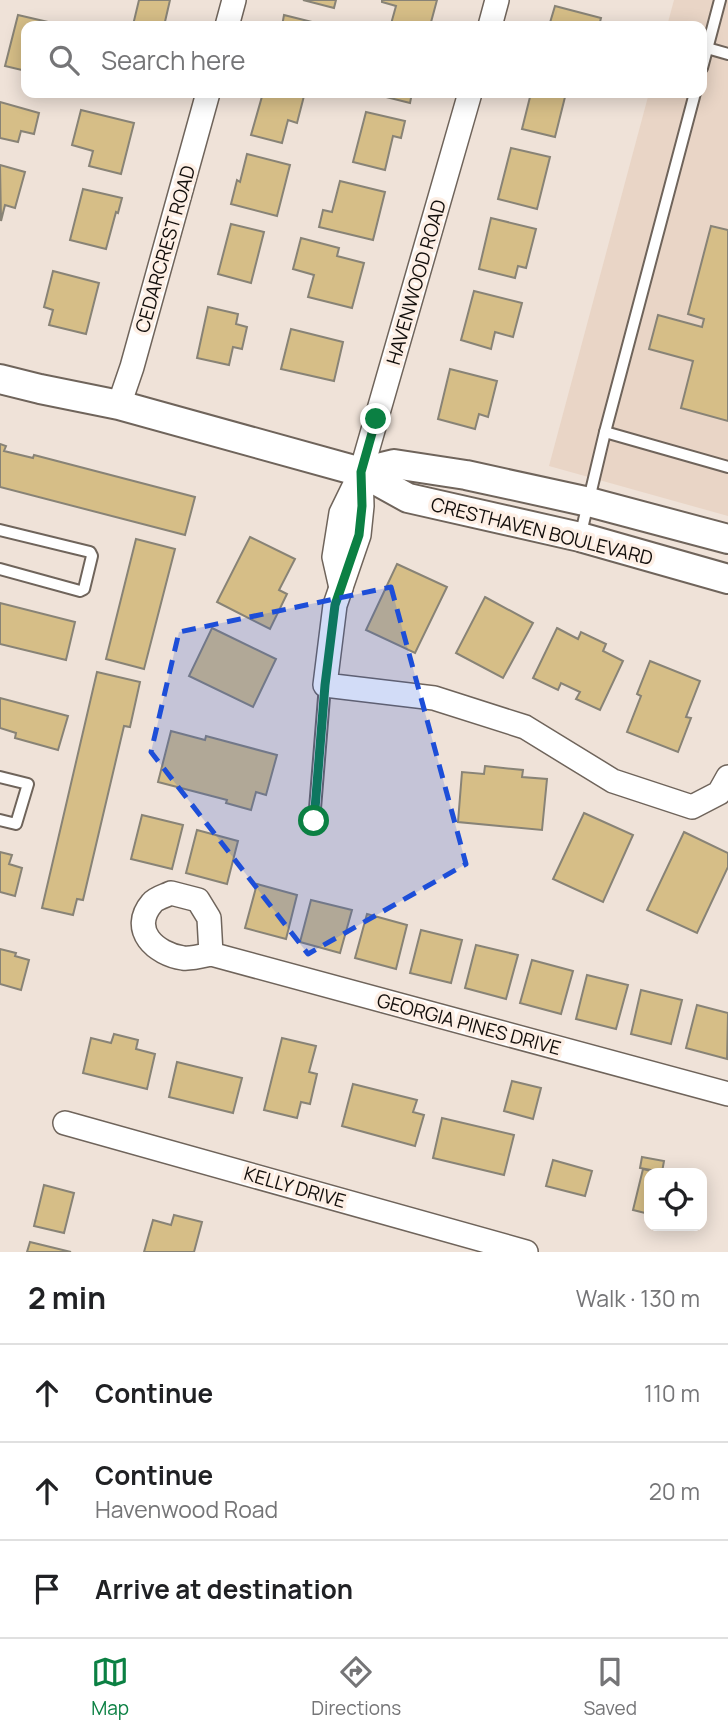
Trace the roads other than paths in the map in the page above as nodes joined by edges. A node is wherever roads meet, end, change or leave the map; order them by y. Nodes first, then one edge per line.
1 (234, 0) edge
2 (497, 0) edge
3 (720, 0) edge
4 (228, 21) edge
5 (491, 21) edge
6 (707, 48) joint
7 (728, 54) edge
8 (207, 98) edge
9 (469, 98) edge
10 (694, 98) edge
11 (0, 379) edge
12 (119, 405) junction
13 (605, 432) junction
14 (728, 467) edge
15 (361, 472) junction
16 (589, 502) junction
17 (0, 530) edge
18 (580, 537) junction
19 (728, 539) edge
20 (0, 569) edge
21 (728, 579) edge
22 (325, 685) junction
23 (0, 777) edge
24 (728, 777) edge
25 (0, 820) edge
26 (314, 821) dead end
27 (211, 954) dead end
28 (728, 1094) edge
29 (65, 1123) dead end
30 (526, 1252) edge

1 - 4 street
2 - 5 street
3 - 6 lane
6 - 7 lane
8 - 12 street, CEDARCREST ROAD
9 - 15 street, HAVENWOOD ROAD
10 - 13 lane
11 - 12 street, CRESTHAVEN BOULEVARD
12 - 15 street, CRESTHAVEN BOULEVARD
13 - 14 lane
13 - 16 lane
15 - 16 street, CRESTHAVEN BOULEVARD
15 - 18 street, CRESTHAVEN BOULEVARD
15 - 22 street, HAVENWOOD ROAD
16 - 18 lane
16 - 19 street, CRESTHAVEN BOULEVARD
17 - 20 lane
18 - 21 street, CRESTHAVEN BOULEVARD
22 - 24 street
22 - 26 lane
23 - 25 lane
27 - 28 street, GEORGIA PINES DRIVE
29 - 30 street, KELLY DRIVE

